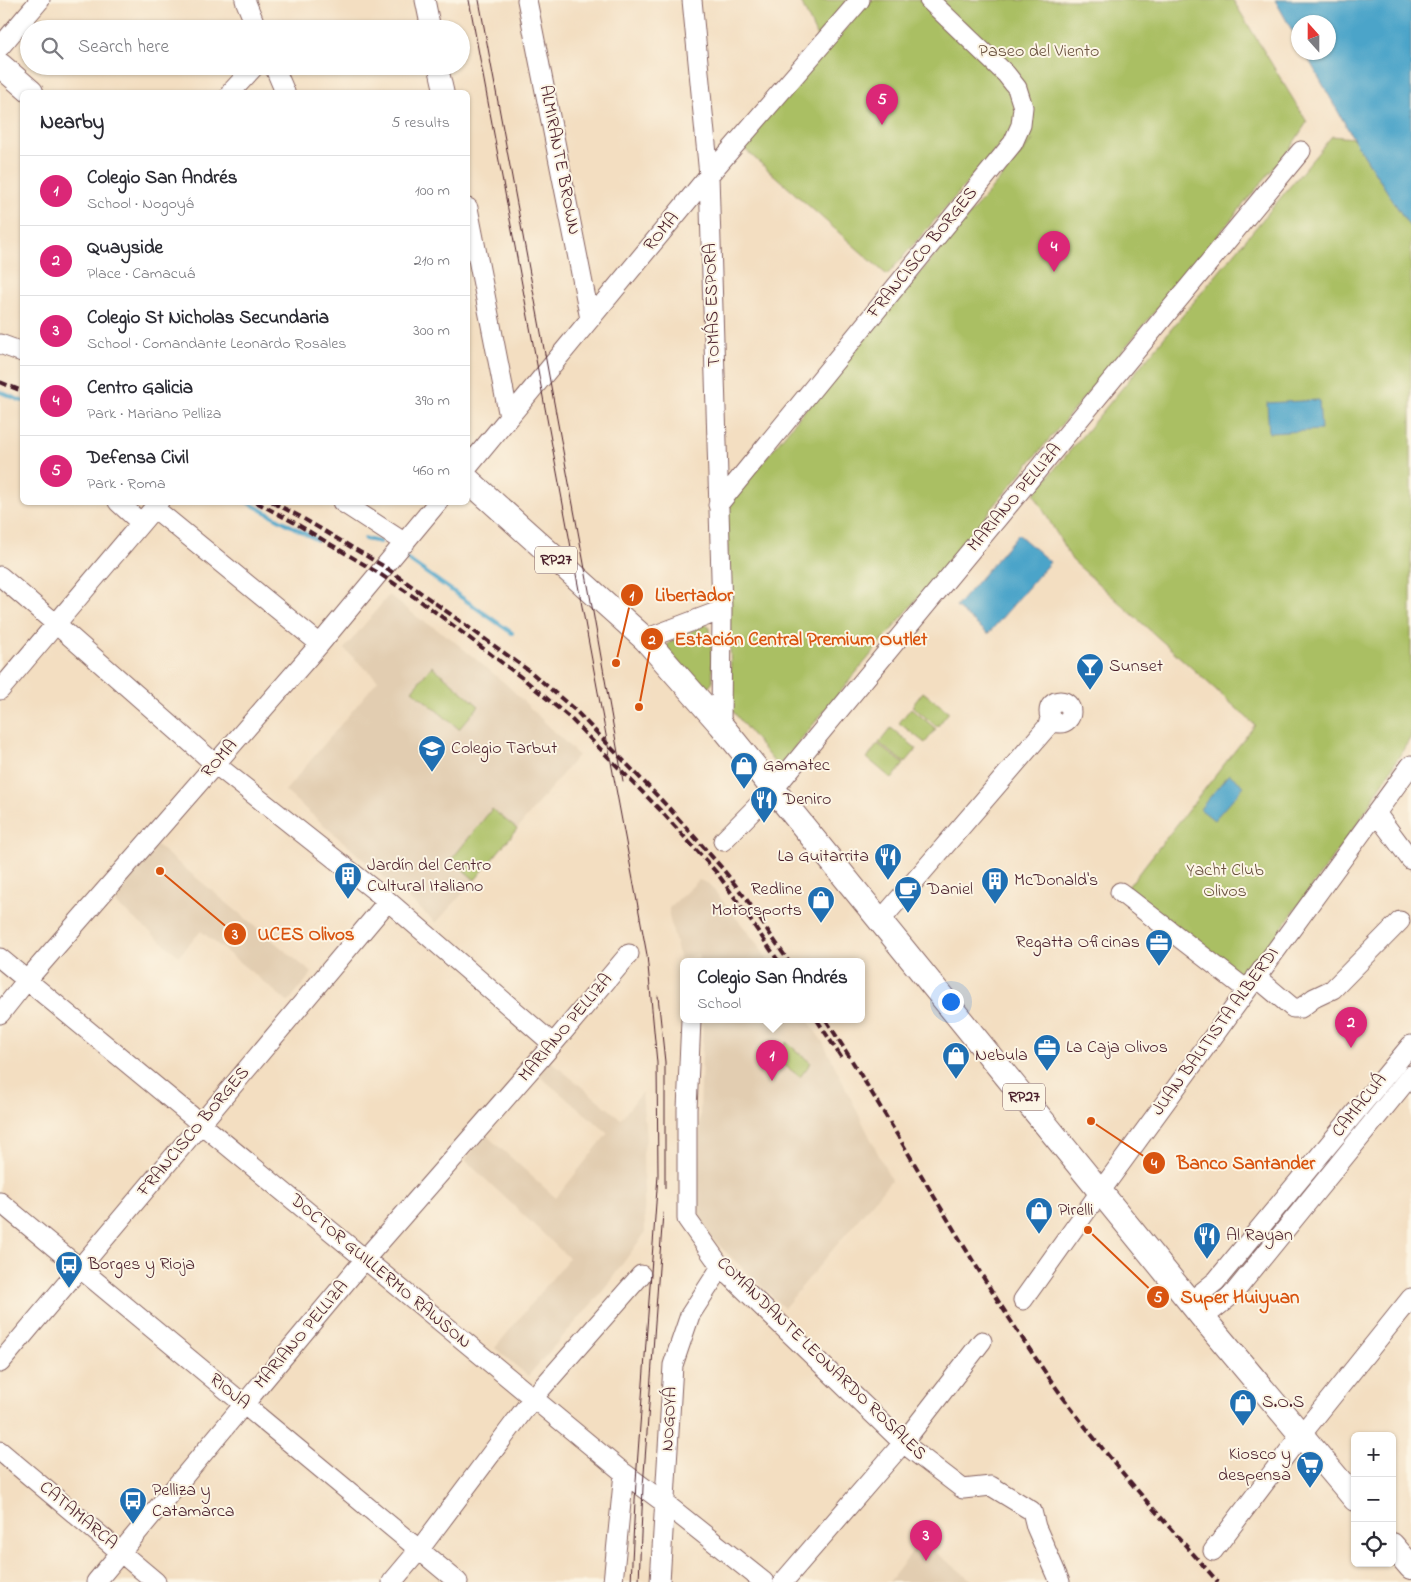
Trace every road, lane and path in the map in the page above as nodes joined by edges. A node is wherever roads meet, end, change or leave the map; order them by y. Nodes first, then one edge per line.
1 (40, 0) edge
2 (244, 0) edge
3 (425, 0) edge
4 (527, 0) edge
5 (692, 0) edge
6 (860, 0) edge
7 (929, 0) edge
8 (23, 20) edge
9 (253, 20) edge
10 (429, 20) edge
11 (20, 24) edge
12 (0, 47) edge
13 (0, 65) edge
14 (247, 75) edge
15 (278, 75) edge
16 (440, 75) edge
17 (29, 90) edge
18 (233, 90) edge
19 (284, 90) edge
20 (444, 90) edge
21 (1301, 151) dead end
22 (710, 175) junction
23 (470, 224) edge
24 (590, 319) junction
25 (509, 417) junction
26 (470, 465) edge
27 (470, 482) edge
28 (121, 505) edge
29 (157, 505) edge
30 (347, 505) edge
31 (436, 505) edge
32 (718, 505) junction
33 (141, 523) junction
34 (405, 543) junction
35 (0, 576) edge
36 (722, 610) junction
37 (56, 624) junction
38 (645, 639) junction
39 (320, 644) junction
40 (0, 690) edge
41 (1053, 722) dead end
42 (721, 725) junction
43 (215, 764) junction
44 (1411, 764) edge
45 (773, 790) junction
46 (1376, 813) junction
47 (723, 841) dead end
48 (1411, 860) edge
49 (1120, 892) dead end
50 (388, 901) junction
51 (881, 920) junction
52 (1400, 921) dead end
53 (629, 954) dead end
54 (0, 958) edge
55 (27, 980) junction
56 (1252, 984) junction
57 (0, 1014) edge
58 (691, 1023) edge
59 (553, 1044) junction
60 (1407, 1057) edge
61 (1411, 1075) edge
62 (202, 1124) junction
63 (1100, 1192) junction
64 (0, 1202) edge
65 (1273, 1212) junction
66 (1288, 1226) junction
67 (365, 1259) junction
68 (721, 1267) junction
69 (79, 1269) junction
70 (641, 1275) dead end
71 (1411, 1298) edge
72 (1023, 1300) dead end
73 (1196, 1310) junction
74 (982, 1342) dead end
75 (0, 1364) edge
76 (533, 1398) junction
77 (245, 1404) junction
78 (1301, 1435) junction
79 (903, 1443) junction
80 (0, 1451) edge
81 (624, 1473) junction
82 (1351, 1495) edge
83 (666, 1504) junction
84 (419, 1550) junction
85 (1396, 1550) edge
86 (1213, 1551) dead end
87 (121, 1552) junction
88 (1411, 1567) edge
89 (96, 1582) edge
90 (156, 1582) edge
91 (392, 1582) edge
92 (458, 1582) edge
93 (613, 1582) edge
94 (660, 1582) edge
95 (764, 1582) edge
96 (783, 1582) edge
97 (1060, 1582) edge

1 - 8 street
2 - 9 street
3 - 10 street
4 - 24 street, ALMIRANTE BROWN
5 - 22 street, TOMÁS ESPORA
6 - 22 street, ROMA
7 - 32 street, FRANCISCO BORGES
11 - 12 street
13 - 17 main road
14 - 18 street
15 - 19 street
16 - 20 street
21 - 45 street, MARIANO PELLIZA
22 - 24 street, ROMA
22 - 32 street, TOMÁS ESPORA
23 - 25 street
24 - 25 street, ROMA
25 - 26 street, ROMA
27 - 38 main road, RP27
28 - 33 street
29 - 33 street
29 - 39 street
30 - 34 street
31 - 34 street, ROMA
32 - 36 street, TOMÁS ESPORA
33 - 37 street
34 - 39 street, ROMA
35 - 37 street
36 - 38 street
36 - 42 street, TOMÁS ESPORA
37 - 40 street
37 - 43 street
38 - 42 main road, RP27
39 - 43 street, ROMA
41 - 51 street
42 - 45 main road, RP27
43 - 50 street
43 - 55 street, ROMA
44 - 46 street, JUAN BAUTISTA ALBERDI
45 - 47 street, MARIANO PELLIZA
45 - 51 main road, RP27
46 - 48 street
46 - 56 street, JUAN BAUTISTA ALBERDI
49 - 56 street
50 - 59 street
50 - 62 street, FRANCISCO BORGES
51 - 63 main road, RP27
52 - 56 street
53 - 59 street, MARIANO PELLIZA
54 - 55 street, DOCTOR GUILLERMO RAWSON
55 - 57 street, ROMA
55 - 62 street, DOCTOR GUILLERMO RAWSON
56 - 63 street, JUAN BAUTISTA ALBERDI
58 - 68 street, COMANDANTE LEONARDO ROSALES
59 - 67 street, MARIANO PELLIZA
60 - 65 street, CAMACUÁ
61 - 66 street, CAMACUÁ
62 - 67 street, DOCTOR GUILLERMO RAWSON
62 - 69 street, FRANCISCO BORGES
63 - 72 street, JUAN BAUTISTA ALBERDI
63 - 73 main road, RP27
64 - 69 street, RIOJA
65 - 66 street
65 - 73 street, CAMACUÁ
66 - 73 street, CAMACUÁ
67 - 76 street, DOCTOR GUILLERMO RAWSON
67 - 77 street, MARIANO PELLIZA
68 - 79 street, COMANDANTE LEONARDO ROSALES
68 - 83 street, NOGOYÁ
69 - 75 street, FRANCISCO BORGES
69 - 77 street, RIOJA
70 - 76 street
71 - 78 street
73 - 78 main road, RP27
74 - 79 street
76 - 81 street, DOCTOR GUILLERMO RAWSON
76 - 84 street
77 - 84 street, RIOJA
77 - 87 street, MARIANO PELLIZA
78 - 82 main road, RP27
78 - 86 street
79 - 96 street
79 - 97 street, COMANDANTE LEONARDO ROSALES
80 - 87 street, CATAMARCA
81 - 83 street, DOCTOR GUILLERMO RAWSON
81 - 93 street
83 - 94 street, NOGOYÁ
83 - 95 street, DOCTOR GUILLERMO RAWSON
84 - 91 street
84 - 92 street, RIOJA
85 - 88 main road
87 - 89 street, MARIANO PELLIZA
87 - 90 street, CATAMARCA

